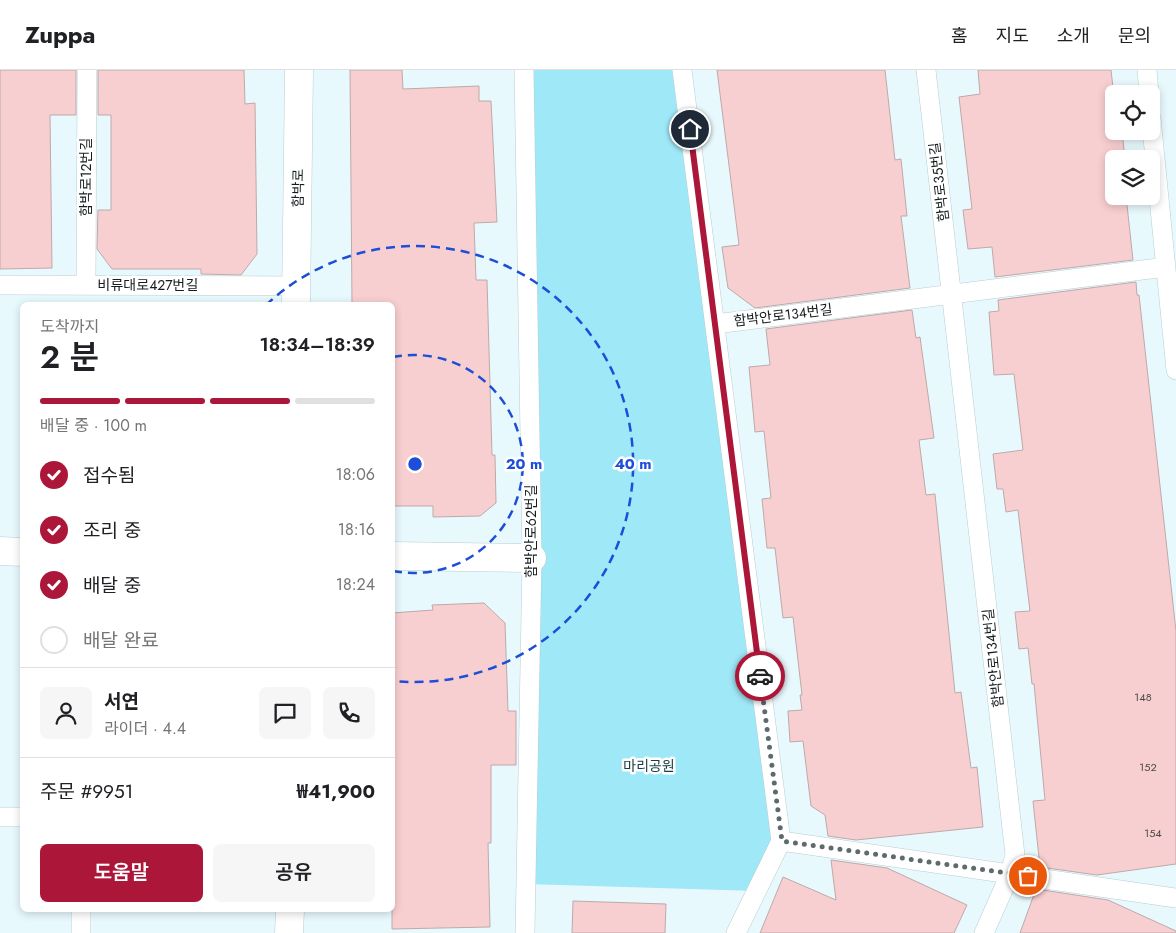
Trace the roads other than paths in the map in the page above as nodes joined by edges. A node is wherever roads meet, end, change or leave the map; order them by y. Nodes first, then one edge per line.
1 (87, 70) edge
2 (299, 70) edge
3 (524, 70) edge
4 (682, 70) edge
5 (926, 70) edge
6 (1147, 70) edge
7 (1148, 85) edge
8 (1153, 140) edge
9 (1166, 267) junction
10 (0, 285) edge
11 (86, 285) junction
12 (952, 294) junction
13 (296, 295) edge
14 (715, 324) junction
15 (1176, 370) edge
16 (0, 551) edge
17 (20, 552) edge
18 (395, 556) edge
19 (532, 558) junction
20 (0, 817) edge
21 (20, 817) edge
22 (782, 841) junction
23 (1010, 874) junction
24 (1176, 898) edge
25 (81, 912) edge
26 (290, 912) edge
27 (81, 933) edge
28 (289, 933) edge
29 (525, 933) edge
30 (736, 933) edge
31 (984, 933) edge

1 - 11 lane, 함박로12번길
2 - 13 street, 함박로
3 - 19 lane, 함박안로62번길
4 - 14 lane
5 - 12 lane, 함박로35번길
6 - 7 lane
8 - 9 lane
9 - 12 lane, 함박안로134번길
9 - 15 lane
10 - 11 lane, 비류대로427번길
11 - 13 lane, 비류대로427번길
12 - 14 lane, 함박안로134번길
12 - 23 lane, 함박안로134번길
14 - 22 lane, 함박안로134번길
16 - 17 street
18 - 19 street
19 - 29 lane, 함박안로62번길
20 - 21 lane
22 - 23 lane
22 - 30 lane
23 - 24 lane
23 - 31 lane, 함박안로134번길
25 - 27 lane
26 - 28 street

